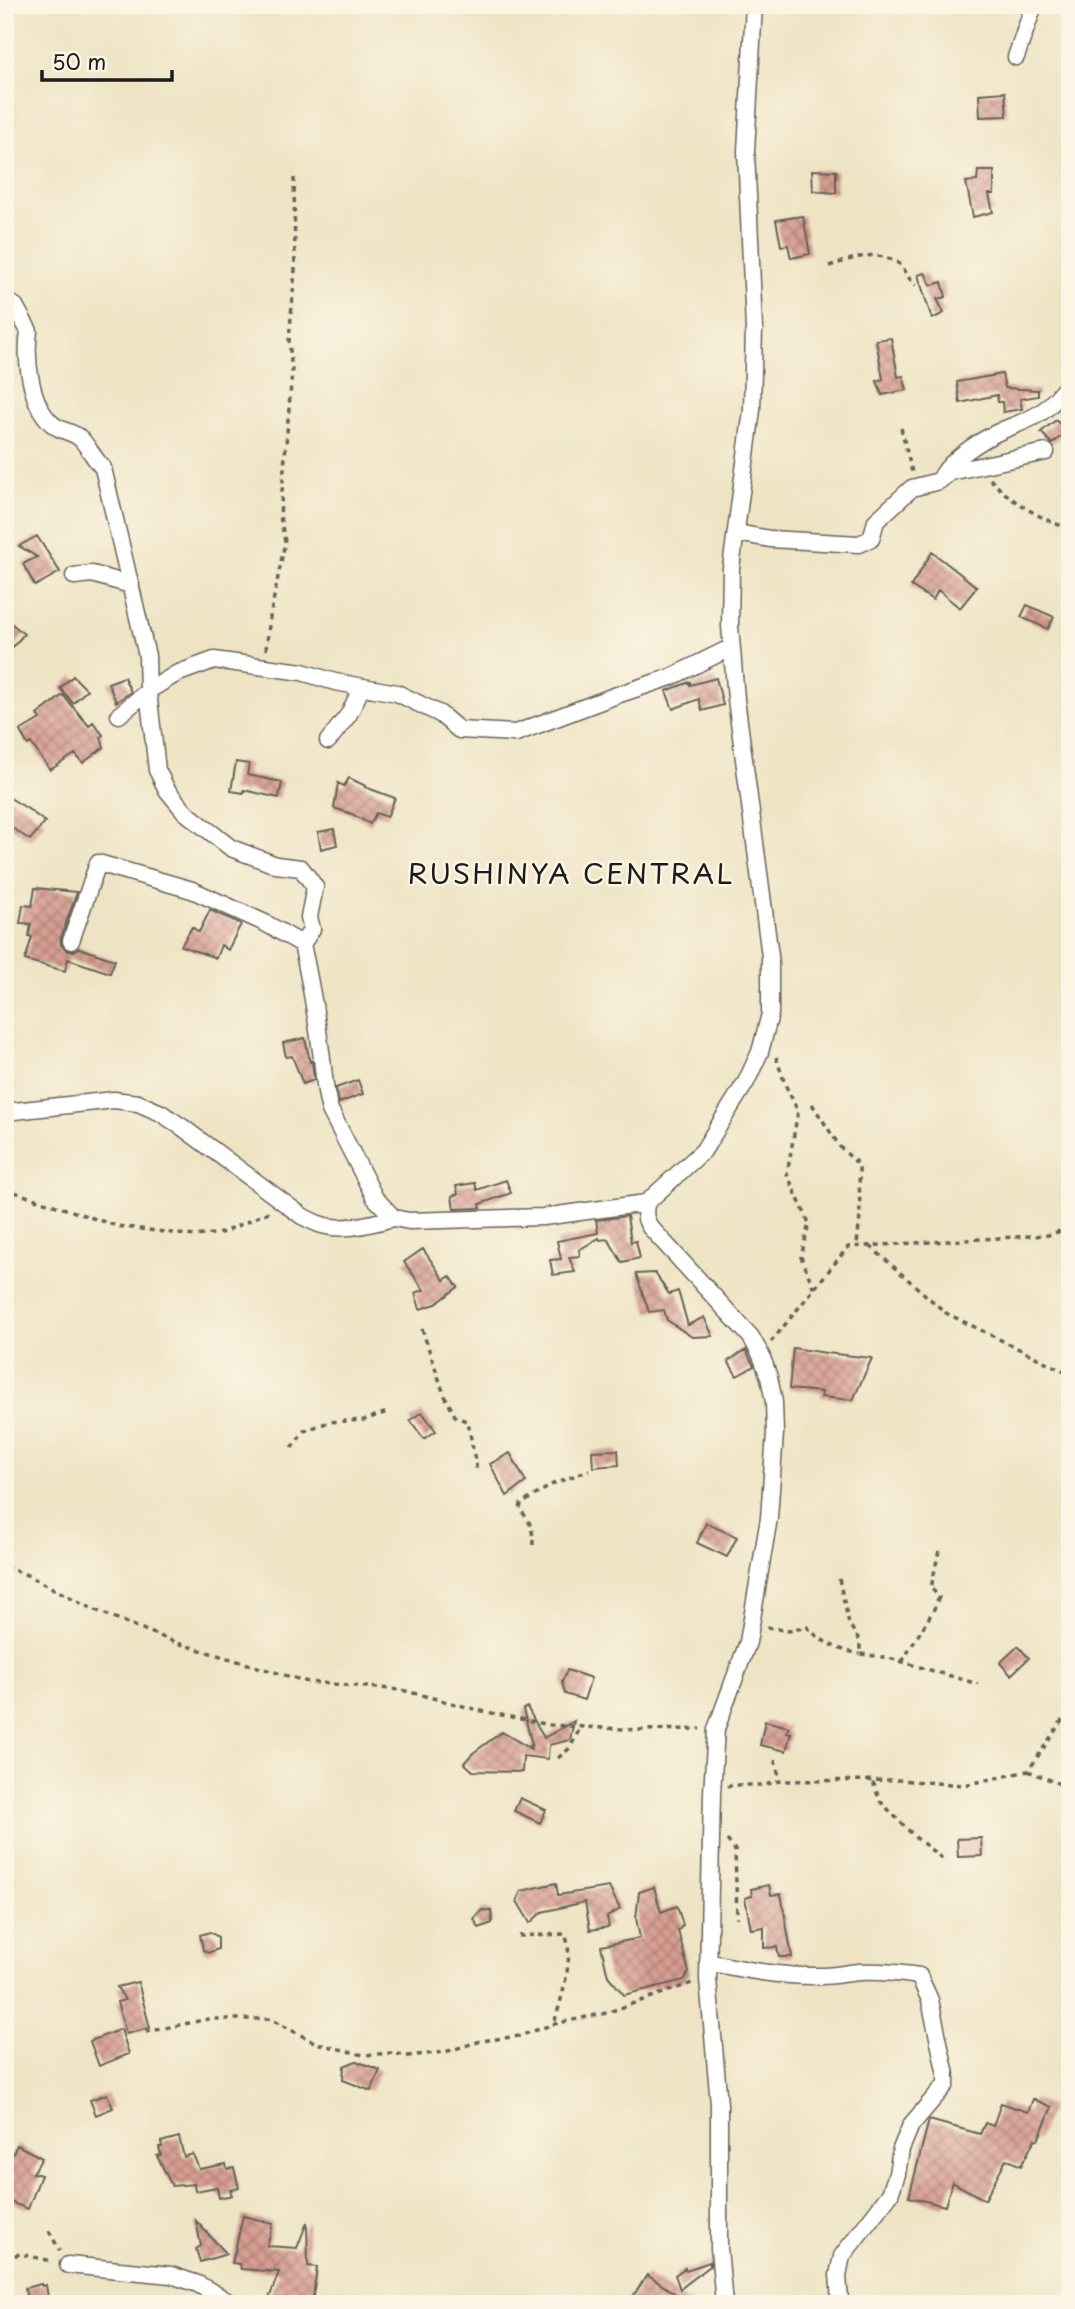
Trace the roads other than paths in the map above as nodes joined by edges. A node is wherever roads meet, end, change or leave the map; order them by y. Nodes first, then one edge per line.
1 (754, 5) edge
2 (1034, 5) edge
3 (1016, 57) dead end
4 (5, 301) edge
5 (1070, 383) edge
6 (1046, 452) dead end
7 (939, 481) junction
8 (737, 533) junction
9 (74, 576) dead end
10 (131, 585) junction
11 (730, 648) junction
12 (362, 687) junction
13 (148, 691) junction
14 (119, 715) dead end
15 (328, 741) dead end
16 (72, 941) dead end
17 (302, 944) junction
18 (5, 1112) edge
19 (646, 1203) junction
20 (394, 1218) junction
21 (708, 1962) junction
22 (68, 2265) road end
23 (232, 2304) edge
24 (723, 2304) edge
25 (843, 2304) edge

1 - 8 street
2 - 3 street
4 - 10 street
5 - 7 street
6 - 7 street
7 - 8 street
8 - 11 street
9 - 10 street
10 - 13 street
11 - 12 street
11 - 19 street
12 - 13 street
12 - 15 street
13 - 14 street
13 - 17 street
16 - 17 street
17 - 20 street
18 - 20 street
19 - 20 street
19 - 21 street
21 - 24 street
21 - 25 street
22 - 23 street

